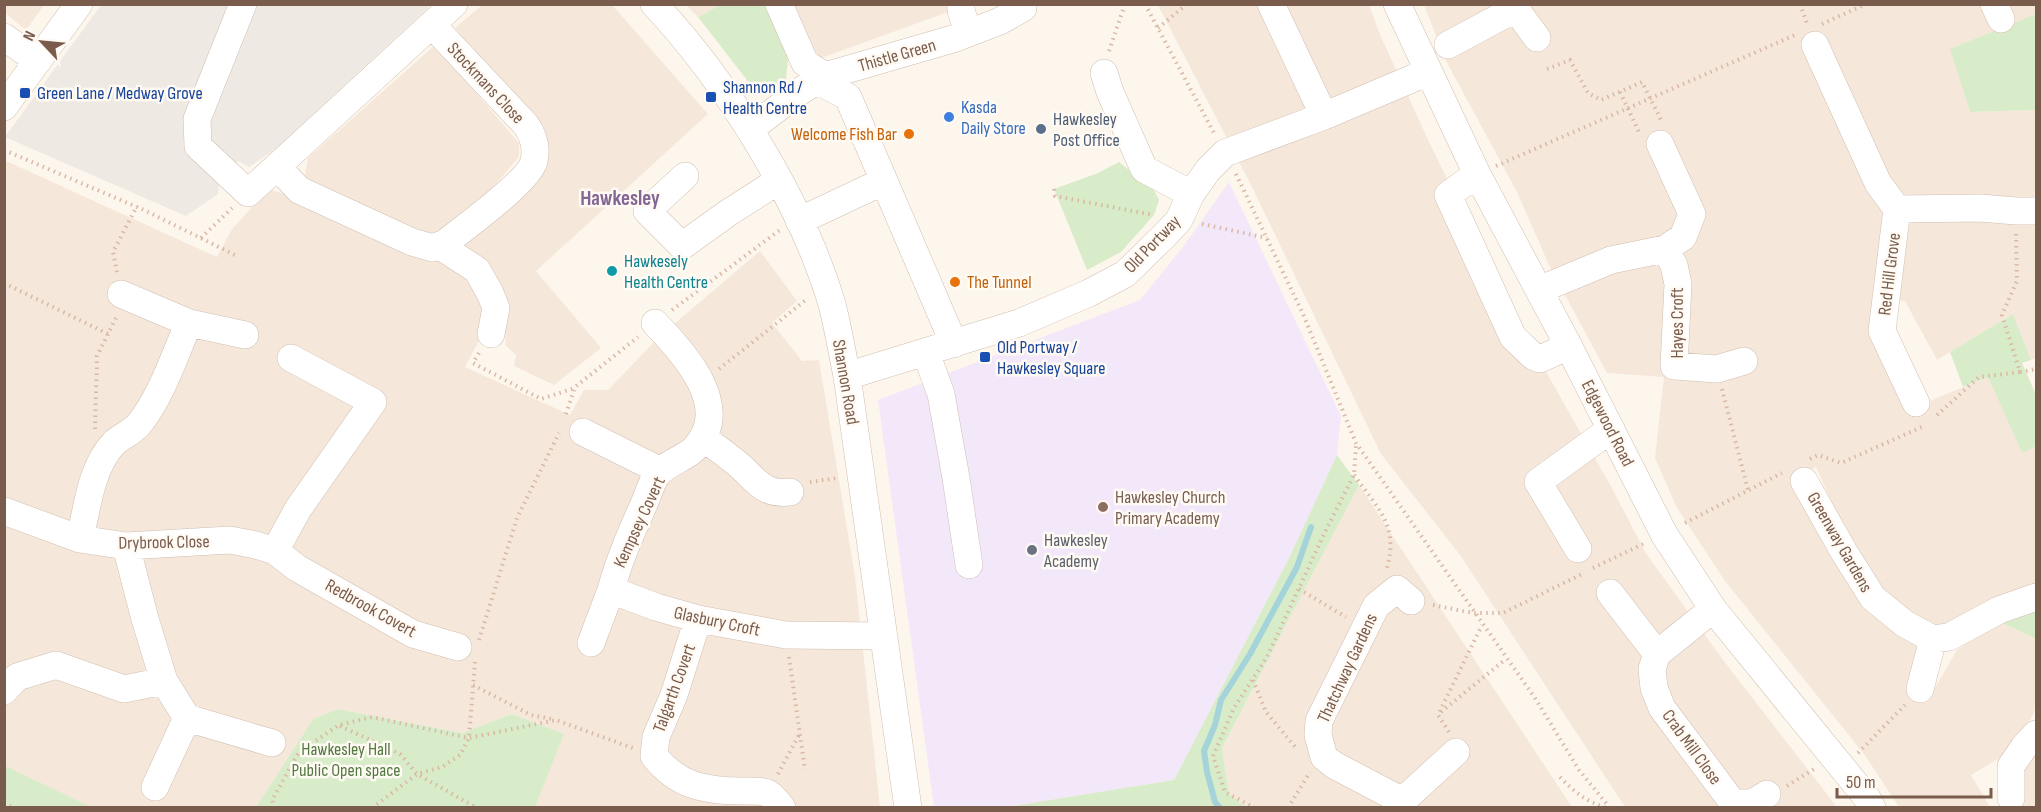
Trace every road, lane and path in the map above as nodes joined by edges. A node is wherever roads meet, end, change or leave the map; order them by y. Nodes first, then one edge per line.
1 (79, 4) edge
2 (243, 4) edge
3 (454, 4) edge
4 (654, 4) edge
5 (779, 4) edge
6 (962, 4) edge
7 (1023, 4) edge
8 (1125, 4) edge
9 (1145, 4) edge
10 (1187, 4) edge
11 (1271, 4) edge
12 (1397, 4) edge
13 (1800, 4) edge
14 (1866, 4) edge
15 (1513, 7) edge
16 (432, 25) junction
17 (1158, 28) junction
18 (968, 33) junction
19 (1817, 35) joint
20 (4, 38) edge
21 (1537, 38) dead end
22 (1448, 45) dead end
23 (38, 61) junction
24 (1547, 69) dead end
25 (1428, 72) junction
26 (1104, 73) joint
27 (822, 78) junction
28 (1651, 98) junction
29 (4, 107) edge
30 (1324, 116) junction
31 (750, 129) junction
32 (1660, 144) joint
33 (4, 150) edge
34 (1225, 153) junction
35 (278, 165) junction
36 (1477, 174) junction
37 (685, 176) dead end
38 (778, 181) junction
39 (884, 182) junction
40 (1054, 189) dead end
41 (248, 193) junction
42 (1191, 194) junction
43 (137, 206) junction
44 (1897, 209) junction
45 (2026, 211) edge
46 (1179, 219) junction
47 (799, 221) junction
48 (201, 238) junction
49 (1267, 238) junction
50 (441, 246) junction
51 (1665, 249) junction
52 (235, 255) dead end
53 (4, 283) edge
54 (825, 285) junction
55 (1539, 290) junction
56 (124, 295) junction
57 (189, 323) junction
58 (655, 323) dead end
59 (108, 334) junction
60 (491, 334) joint
61 (245, 335) dead end
62 (954, 344) junction
63 (1569, 346) junction
64 (926, 353) junction
65 (291, 358) dead end
66 (1744, 361) dead end
67 (1717, 369) junction
68 (2037, 369) edge
69 (2020, 372) junction
70 (847, 376) junction
71 (702, 382) junction
72 (575, 387) dead end
73 (1926, 415) junction
74 (1611, 429) junction
75 (583, 432) dead end
76 (703, 438) junction
77 (1356, 443) junction
78 (114, 444) junction
79 (1800, 470) junction
80 (662, 471) junction
81 (861, 475) junction
82 (1354, 476) junction
83 (1748, 490) junction
84 (790, 492) joint
85 (4, 511) edge
86 (1664, 534) junction
87 (80, 539) junction
88 (126, 546) junction
89 (1578, 549) dead end
90 (275, 551) junction
91 (969, 565) dead end
92 (318, 579) joint
93 (1299, 589) junction
94 (611, 590) junction
95 (1610, 593) dead end
96 (2037, 597) edge
97 (1411, 601) joint
98 (1713, 609) junction
99 (1473, 613) junction
100 (1370, 617) junction
101 (698, 619) junction
102 (1482, 625) junction
103 (786, 635) junction
104 (883, 636) junction
105 (1933, 639) junction
106 (591, 643) dead end
107 (458, 646) dead end
108 (1657, 654) junction
109 (1506, 659) junction
110 (1253, 679) junction
111 (164, 681) junction
112 (1920, 689) joint
113 (4, 691) edge
114 (1438, 715) junction
115 (188, 718) junction
116 (556, 720) junction
117 (339, 725) junction
118 (800, 732) junction
119 (2037, 734) edge
120 (469, 738) junction
121 (272, 743) dead end
122 (1311, 751) junction
123 (1456, 752) joint
124 (654, 756) junction
125 (1838, 764) junction
126 (805, 770) dead end
127 (417, 774) junction
128 (1560, 777) dead end
129 (155, 787) dead end
130 (1767, 794) joint
131 (2011, 798) dead end
132 (775, 800) edge
133 (4, 803) edge
134 (1399, 806) edge
135 (14, 807) edge
136 (275, 807) edge
137 (372, 807) edge
138 (477, 807) edge
139 (908, 807) edge
140 (1255, 807) edge
141 (1288, 807) edge
142 (1608, 807) edge
143 (1872, 807) edge

1 - 23 street
2 - 41 street
3 - 16 street
4 - 31 street, Shannon Road
5 - 27 street
6 - 18 street
7 - 18 street, Thistle Green
8 - 26 path
9 - 17 path
10 - 17 path
11 - 30 street
12 - 25 street, Edgewood Road
13 - 28 path
14 - 19 path
15 - 21 street
15 - 22 street
16 - 35 street
16 - 50 street, Stockmans Close
17 - 34 path
18 - 27 street, Thistle Green
19 - 44 street, Red Hill Grove
20 - 23 street
23 - 29 street
24 - 28 path
25 - 30 street, Old Portway
25 - 36 street, Edgewood Road
26 - 42 street
27 - 31 street, Thistle Green
27 - 39 street
28 - 32 path
28 - 36 path
30 - 34 street, Old Portway
31 - 38 street, Shannon Road
32 - 51 street
33 - 43 path
34 - 42 street, Old Portway
34 - 49 path
35 - 41 street
35 - 50 street
36 - 55 street, Edgewood Road
36 - 63 street
37 - 38 street
38 - 47 street, Shannon Road
39 - 47 street
39 - 62 street
40 - 46 path
41 - 48 path
42 - 46 street, Old Portway
43 - 48 path
43 - 56 path
44 - 45 street, Red Hill Grove
44 - 73 street, Red Hill Grove
45 - 69 path
46 - 49 path
46 - 62 street, Old Portway
47 - 54 street, Shannon Road
48 - 52 path
49 - 77 path
50 - 60 street
51 - 55 street
51 - 67 street, Hayes Croft
53 - 59 path
54 - 70 street, Shannon Road
54 - 71 path
55 - 63 street, Edgewood Road
56 - 57 street
56 - 59 path
57 - 61 street
57 - 78 street
58 - 71 street
59 - 78 path
60 - 72 path
62 - 64 street, Old Portway
63 - 74 street, Edgewood Road
64 - 70 street, Old Portway
64 - 91 street
65 - 90 street
66 - 67 street, Hayes Croft
67 - 83 path
68 - 69 path
69 - 73 path
70 - 81 street, Shannon Road
71 - 76 street
73 - 79 path
74 - 86 street, Edgewood Road
74 - 89 street
75 - 80 street
76 - 80 street, Kempsey Covert
76 - 84 street
77 - 82 path
77 - 99 path
78 - 87 street
79 - 83 path
79 - 105 street, Greenway Gardens
80 - 94 street, Kempsey Covert
81 - 84 path
81 - 104 street, Shannon Road
82 - 93 path
82 - 100 path
83 - 86 path
85 - 87 street, Drybrook Close
86 - 98 street, Edgewood Road
86 - 99 path
87 - 88 street, Drybrook Close
88 - 90 street, Drybrook Close
88 - 111 street
90 - 92 street, Drybrook Close
92 - 107 street, Redbrook Covert
93 - 100 path
93 - 110 path
94 - 101 street, Glasbury Croft
94 - 106 street
95 - 108 street
96 - 105 street
97 - 99 path
97 - 100 street, Thatchway Gardens
98 - 108 street
98 - 125 street, Edgewood Road
99 - 102 path
100 - 122 street, Thatchway Gardens
101 - 103 street, Glasbury Croft
101 - 124 street, Talgarth Covert
102 - 109 path
102 - 114 path
103 - 104 street, Glasbury Croft
103 - 118 path
104 - 139 street, Shannon Road
105 - 112 street
108 - 130 street, Crab Mill Close
109 - 114 path
109 - 142 path
110 - 122 path
110 - 140 path
111 - 113 street
111 - 115 street
112 - 125 path
114 - 123 path
115 - 121 street
115 - 129 street
116 - 120 path
116 - 120 path
116 - 124 path
117 - 120 path
117 - 127 path
117 - 136 path
118 - 126 path
118 - 132 path
119 - 131 street
120 - 127 path
122 - 134 street, Thatchway Gardens
122 - 141 path
123 - 134 street, Thatchway Gardens
124 - 132 street, Talgarth Covert
125 - 130 path
125 - 143 street, Edgewood Road
127 - 137 path
127 - 138 path
128 - 142 path
133 - 135 path

